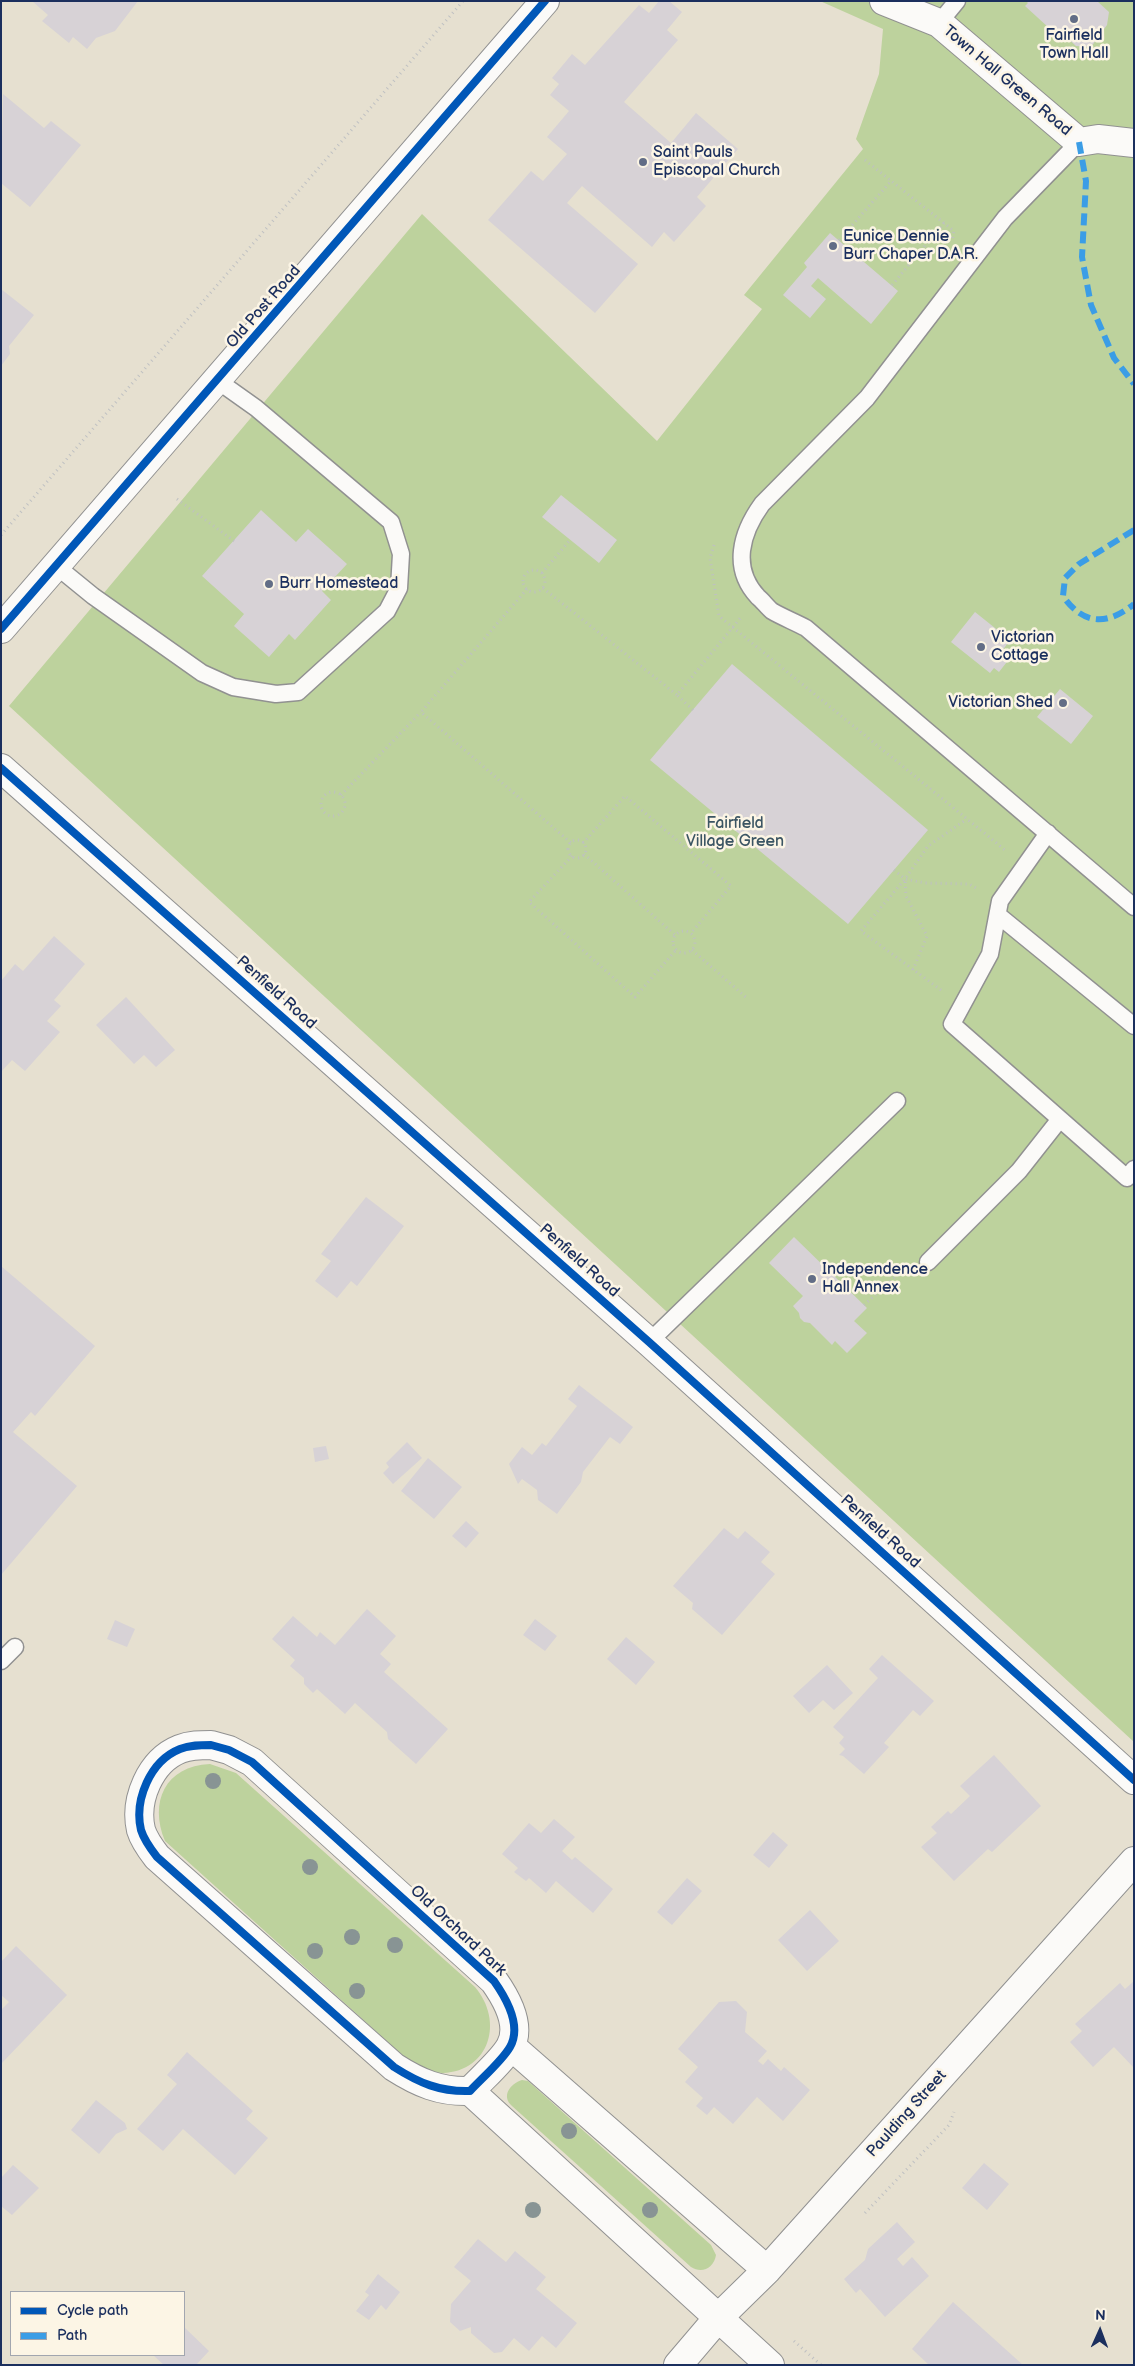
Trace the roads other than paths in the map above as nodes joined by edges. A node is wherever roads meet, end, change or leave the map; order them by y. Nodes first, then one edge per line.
1 (545, 1) edge
2 (884, 1) edge
3 (957, 1) edge
4 (939, 23) junction
5 (1079, 142) junction
6 (1134, 143) edge
7 (218, 380) junction
8 (55, 565) junction
9 (1, 629) edge
10 (1, 768) edge
11 (1048, 833) junction
12 (1134, 906) edge
13 (999, 908) junction
14 (1134, 1026) edge
15 (897, 1100) dead end
16 (1060, 1119) junction
17 (1134, 1169) edge
18 (928, 1262) road end
19 (649, 1342) junction
20 (15, 1647) dead end
21 (1, 1661) edge
22 (1134, 1780) edge
23 (1134, 1861) edge
24 (510, 2046) junction
25 (470, 2091) junction
26 (767, 2270) junction
27 (718, 2318) junction
28 (678, 2365) edge
29 (770, 2365) edge

1 - 7 street, Old Post Road
2 - 4 street, Town Hall Green Road
3 - 4 lane
4 - 5 street, Town Hall Green Road
5 - 6 street, Town Hall Green Road
5 - 11 lane
7 - 8 street, Old Post Road
7 - 8 lane
8 - 9 street, Old Post Road
10 - 19 street, Penfield Road
11 - 12 lane
11 - 13 lane
13 - 14 lane
13 - 16 lane
15 - 19 lane
16 - 17 lane
16 - 18 lane
19 - 22 street, Penfield Road
20 - 21 lane
23 - 26 street, Paulding Street
24 - 25 street
24 - 25 street, Old Orchard Park
24 - 26 street
25 - 27 street
26 - 27 street, Paulding Street
27 - 28 street, Paulding Street
27 - 29 street

